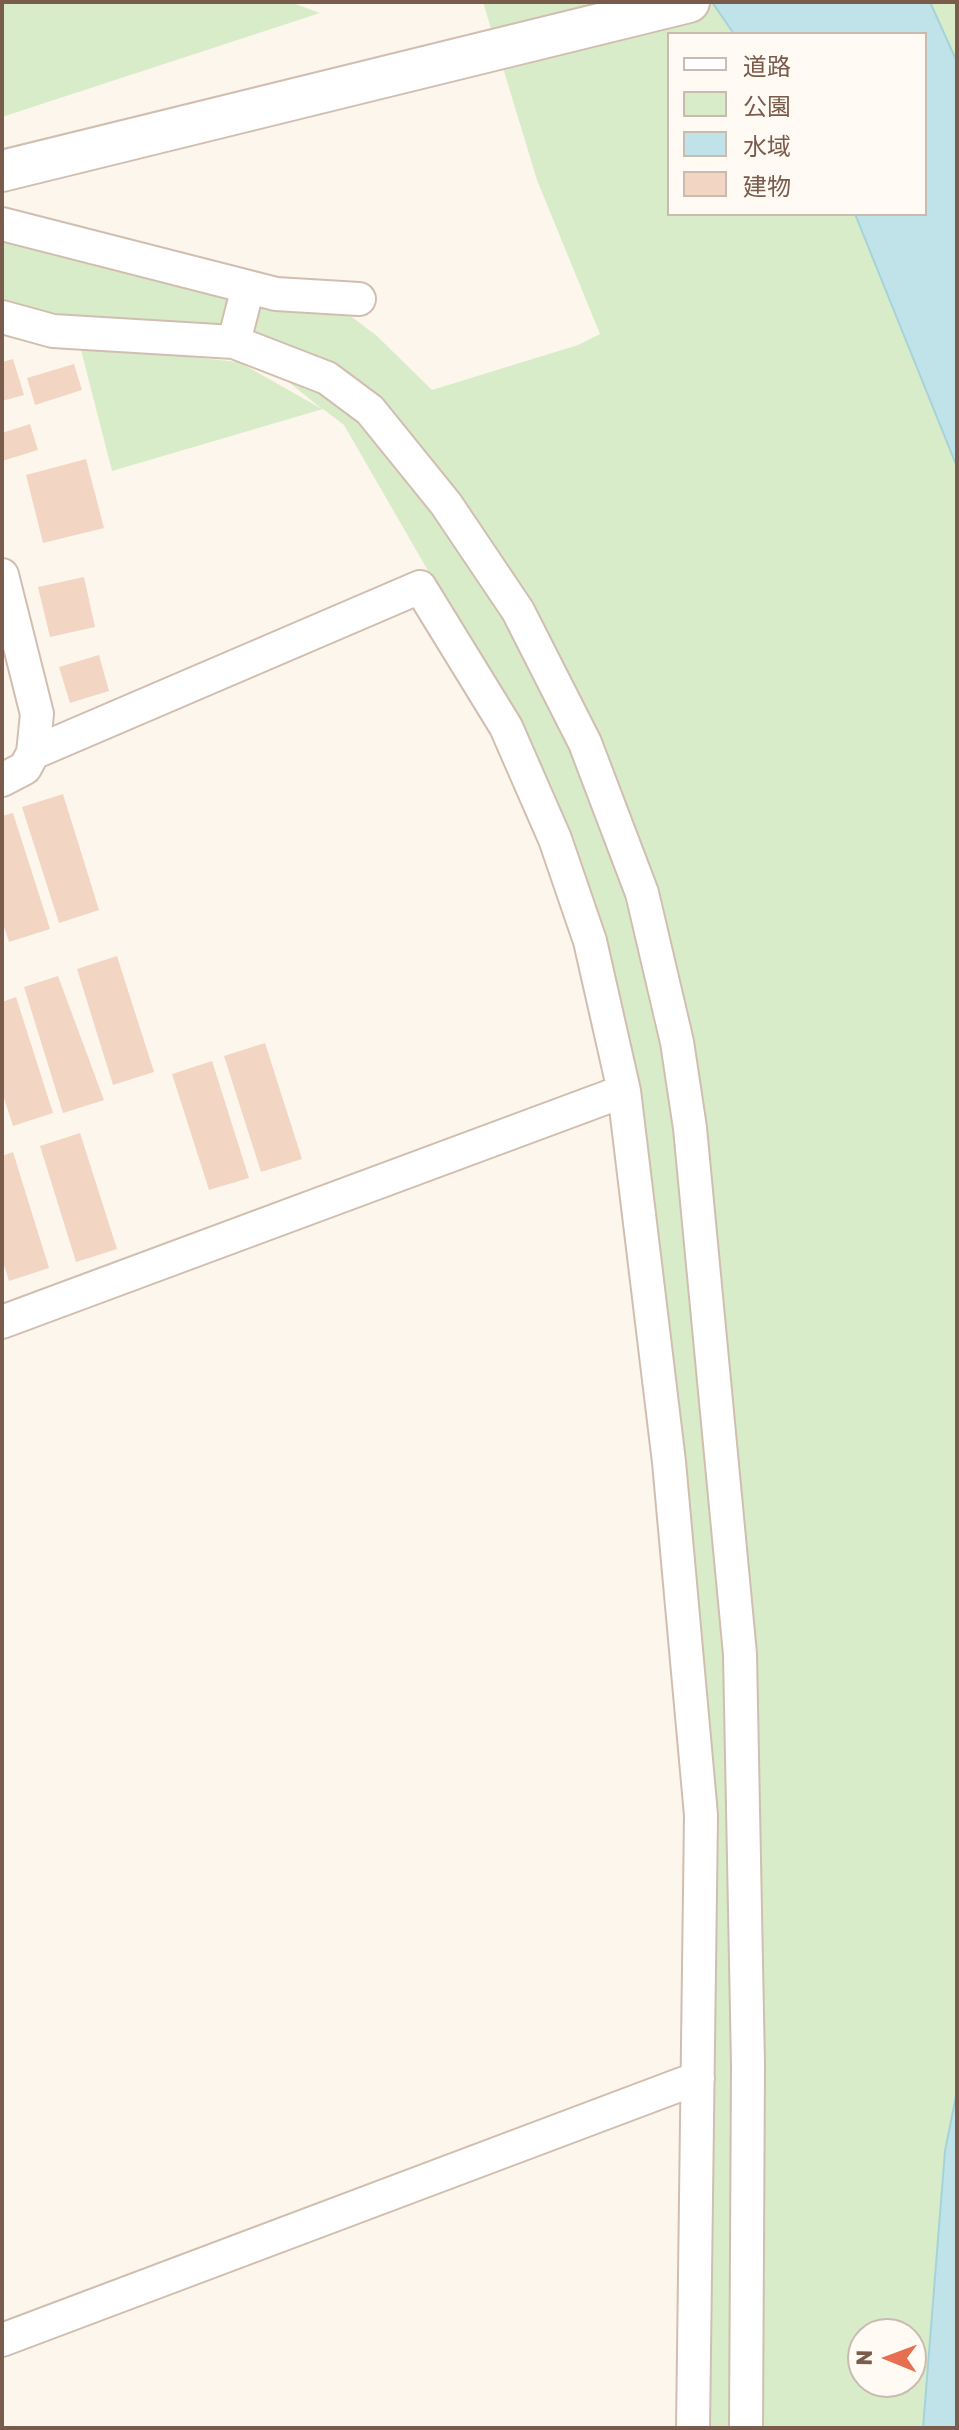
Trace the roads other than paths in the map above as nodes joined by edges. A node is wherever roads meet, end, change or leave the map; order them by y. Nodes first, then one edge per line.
1 (689, 2) edge
2 (2, 171) edge
3 (2, 224) edge
4 (248, 287) junction
5 (359, 299) dead end
6 (2, 317) edge
7 (234, 342) junction
8 (2, 575) edge
9 (33, 753) junction
10 (2, 780) edge
11 (624, 1091) junction
12 (2, 1322) edge
13 (698, 2078) junction
14 (2, 2340) edge
15 (693, 2428) edge
16 (746, 2428) edge

1 - 2 street
3 - 4 street
4 - 5 street
4 - 7 street
6 - 7 street
7 - 16 street
8 - 9 street
9 - 10 street
9 - 11 street
11 - 12 street
11 - 13 street
13 - 14 street
13 - 15 street

